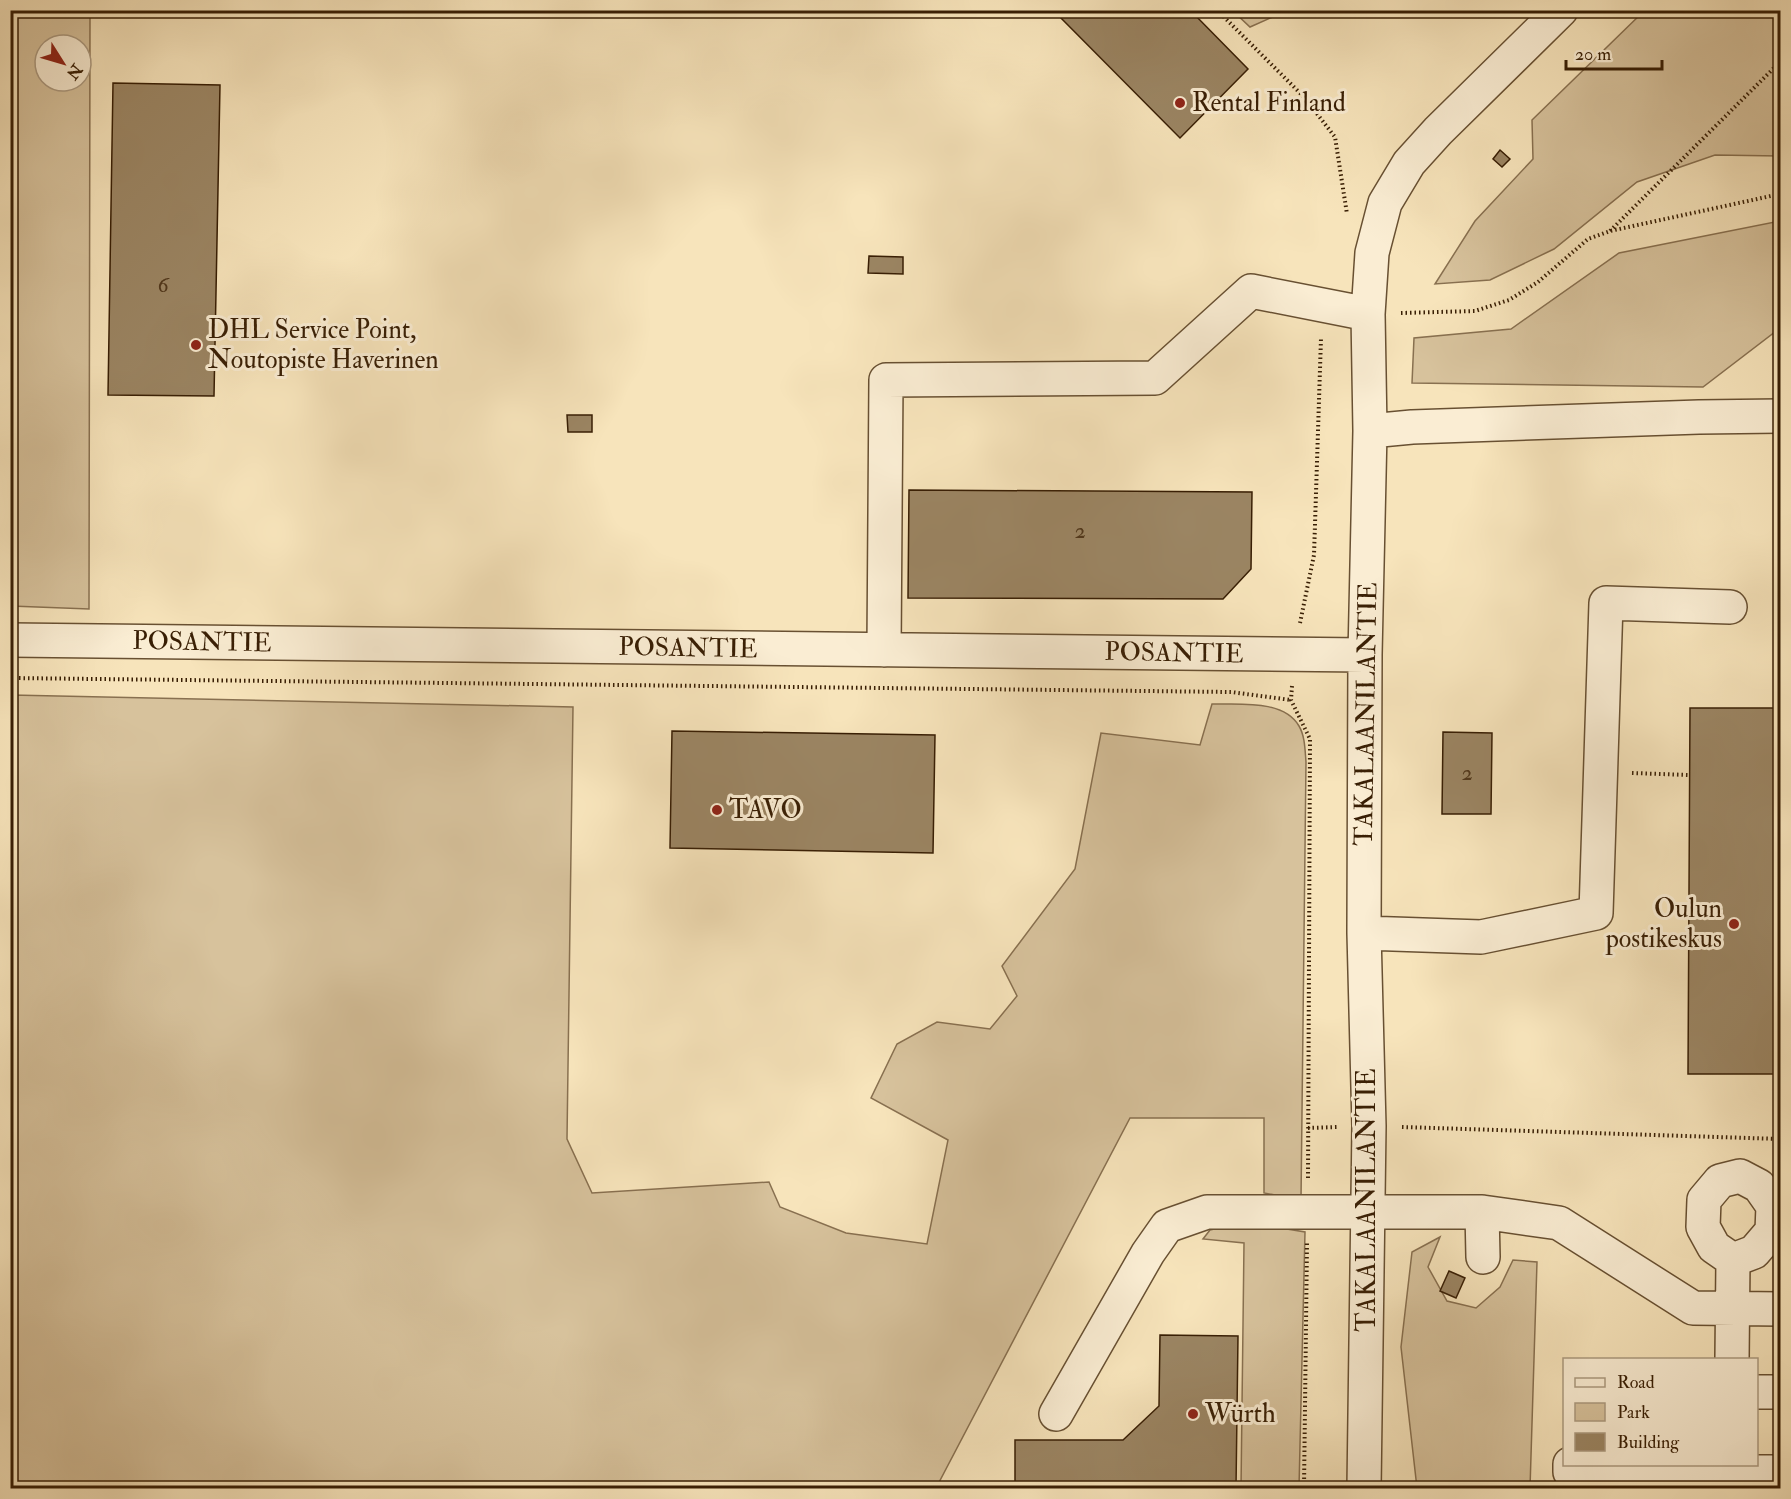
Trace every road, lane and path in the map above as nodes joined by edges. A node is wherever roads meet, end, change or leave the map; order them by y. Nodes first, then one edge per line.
1 (1217, 10) edge
2 (1562, 10) edge
3 (1780, 62) edge
4 (1780, 194) edge
5 (1346, 225) dead end
6 (1610, 231) junction
7 (1322, 305) junction
8 (1368, 314) junction
9 (1780, 416) edge
10 (1370, 431) junction
11 (1730, 607) dead end
12 (10, 640) edge
13 (884, 650) junction
14 (1293, 655) junction
15 (1365, 655) junction
16 (10, 678) edge
17 (1291, 700) junction
18 (1602, 772) junction
19 (1689, 775) dead end
20 (1364, 933) junction
21 (1370, 1126) junction
22 (1308, 1128) junction
23 (1780, 1139) edge
24 (1307, 1212) junction
25 (1368, 1212) junction
26 (1482, 1212) junction
27 (1484, 1257) dead end
28 (1733, 1260) dead end
29 (1732, 1308) junction
30 (1780, 1309) edge
31 (1732, 1358) edge
32 (1758, 1392) edge
33 (1780, 1392) edge
34 (1056, 1414) dead end
35 (1570, 1466) edge
36 (1733, 1468) edge
37 (1780, 1472) edge
38 (1305, 1488) edge
39 (1364, 1488) edge

1 - 5 path
2 - 8 street, TAKALAANILANTIE
3 - 6 path
4 - 6 path
6 - 8 path
7 - 8 street
7 - 13 street
7 - 14 path
8 - 10 street, TAKALAANILANTIE
9 - 10 street
10 - 15 street, TAKALAANILANTIE
11 - 18 street
12 - 13 street, POSANTIE
13 - 14 street, POSANTIE
14 - 15 street, POSANTIE
14 - 17 path
15 - 20 street, TAKALAANILANTIE
16 - 17 path
17 - 22 path
18 - 19 path
18 - 20 street
20 - 21 street, TAKALAANILANTIE
21 - 22 path
21 - 23 path
21 - 25 street, TAKALAANILANTIE
22 - 24 path
24 - 25 street
24 - 34 street
24 - 38 path
25 - 26 street
25 - 39 street, TAKALAANILANTIE
26 - 27 street
26 - 29 street
28 - 29 street
29 - 30 street
29 - 31 street
32 - 33 street
35 - 36 street
36 - 37 street

